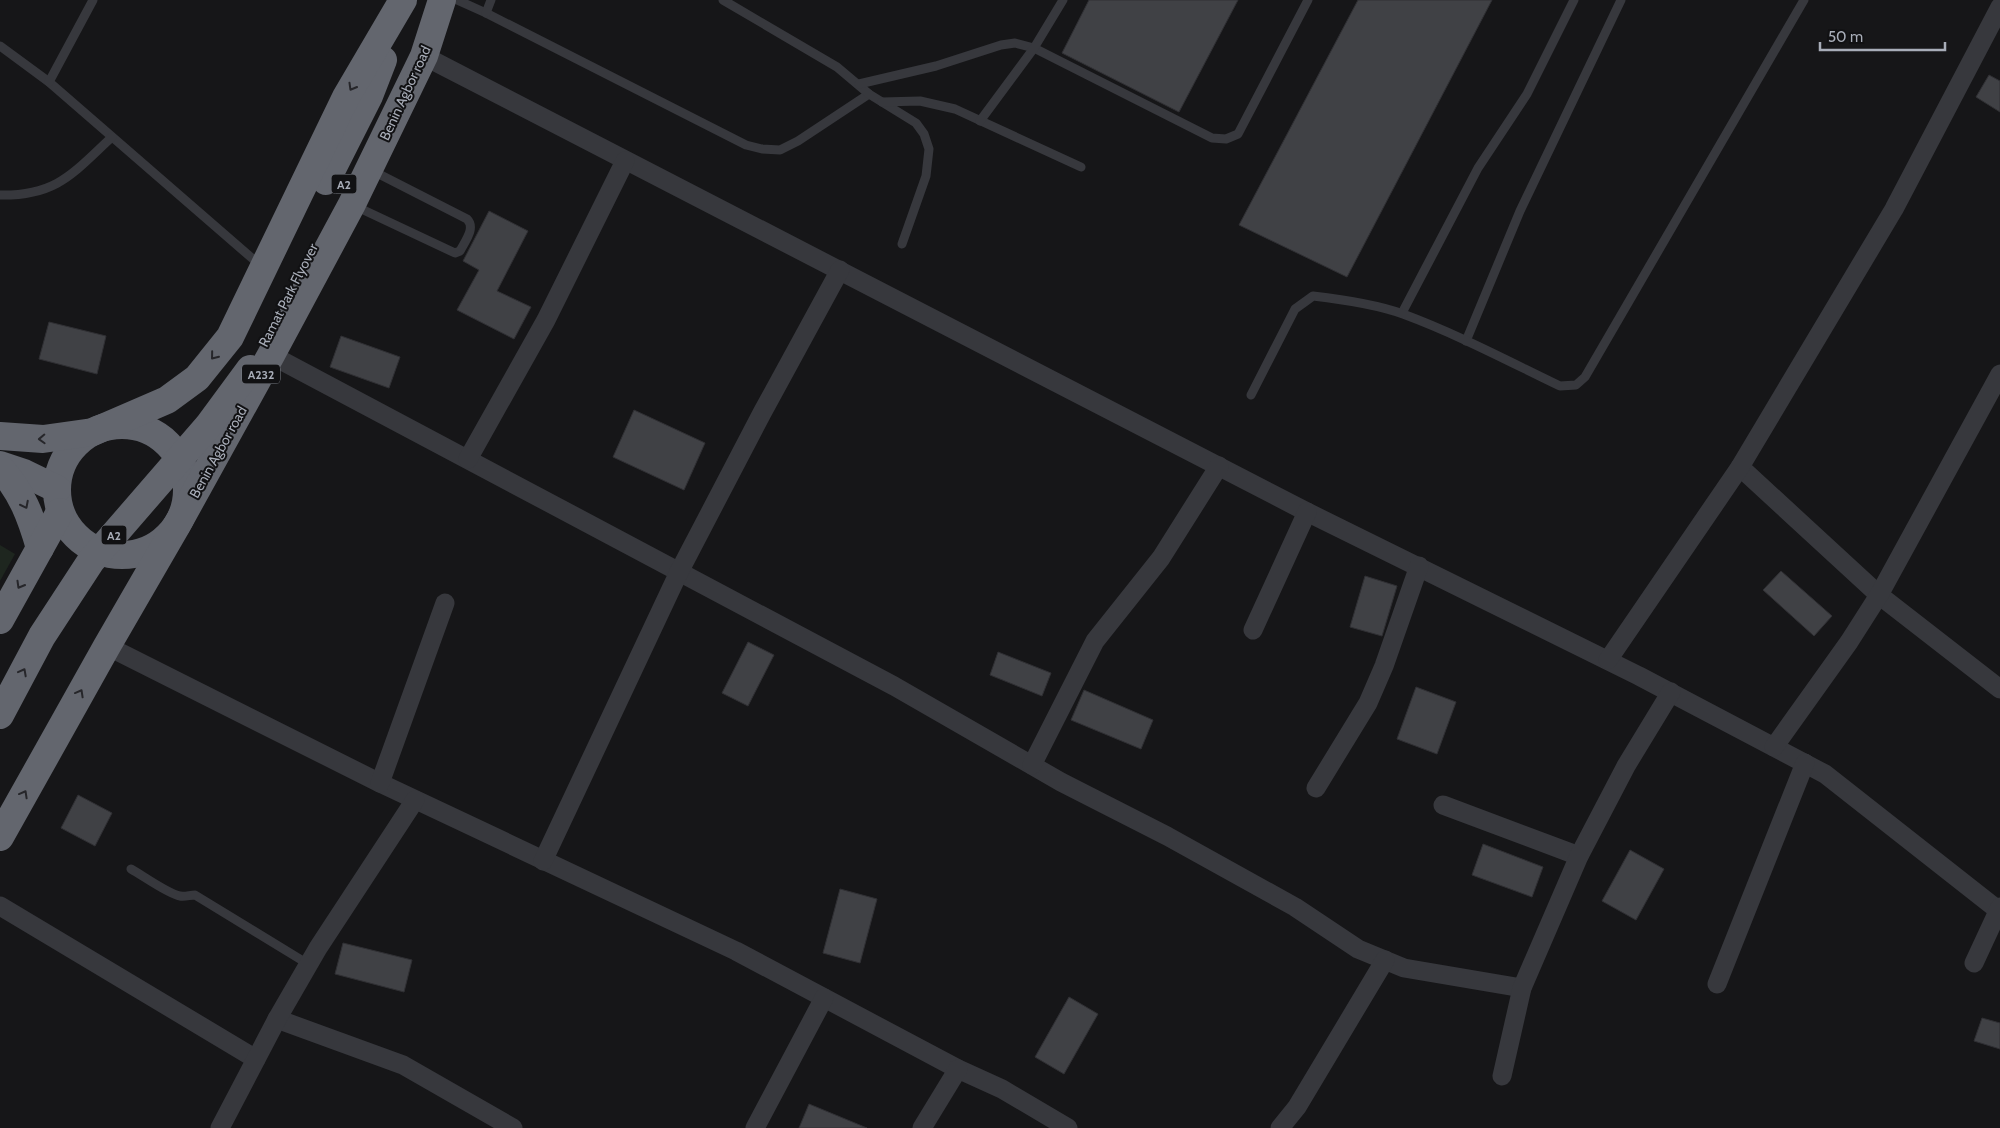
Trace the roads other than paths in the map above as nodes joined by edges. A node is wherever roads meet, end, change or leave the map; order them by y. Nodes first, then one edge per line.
1 (93, 0) edge
2 (405, 0) edge
3 (441, 0) edge
4 (457, 0) edge
5 (491, 0) edge
6 (723, 0) edge
7 (1063, 0) edge
8 (1308, 0) edge
9 (1574, 0) edge
10 (1621, 0) edge
11 (1804, 0) edge
12 (2000, 7) edge
13 (486, 13) junction
14 (0, 46) edge
15 (1034, 48) junction
16 (424, 56) junction
17 (49, 82) junction
18 (859, 84) junction
19 (869, 94) junction
20 (882, 102) junction
21 (980, 121) junction
22 (112, 136) junction
23 (625, 161) junction
24 (1081, 167) dead end
25 (369, 168) junction
26 (0, 195) edge
27 (352, 204) junction
28 (902, 244) dead end
29 (263, 268) junction
30 (840, 270) junction
31 (1402, 313) junction
32 (1466, 341) junction
33 (252, 361) junction
34 (1999, 377) edge
35 (1251, 395) dead end
36 (93, 432) junction
37 (0, 436) edge
38 (468, 459) junction
39 (0, 466) edge
40 (1220, 466) junction
41 (1740, 467) junction
42 (59, 500) junction
43 (1307, 512) junction
44 (177, 525) junction
45 (40, 548) junction
46 (1419, 566) junction
47 (679, 572) junction
48 (1879, 595) junction
49 (445, 603) dead end
50 (0, 620) edge
51 (1253, 630) dead end
52 (107, 646) junction
53 (1608, 660) junction
54 (0, 678) edge
55 (2000, 689) edge
56 (1670, 692) junction
57 (0, 715) edge
58 (1774, 747) junction
59 (1804, 763) junction
60 (1032, 765) junction
61 (380, 783) junction
62 (1316, 788) dead end
63 (416, 800) junction
64 (1443, 805) dead end
65 (0, 837) edge
66 (1579, 856) junction
67 (543, 861) junction
68 (131, 869) dead end
69 (0, 906) edge
70 (1999, 908) edge
71 (1995, 930) edge
72 (1385, 960) junction
73 (1974, 963) dead end
74 (308, 964) junction
75 (1717, 984) dead end
76 (1522, 988) junction
77 (824, 998) junction
78 (277, 1019) junction
79 (256, 1059) junction
80 (958, 1069) junction
81 (1502, 1076) dead end
82 (220, 1128) edge
83 (513, 1128) edge
84 (755, 1128) edge
85 (922, 1128) edge
86 (1068, 1128) edge
87 (1280, 1128) edge

1 - 17 lane
2 -> 29 highway
2 - 33 highway, Ramat Park Flyover / A2
3 - 16 highway, Benin Agbor road / A232
3 - 33 highway, Ramat Park Flyover / A2
4 - 13 lane
5 - 13 lane
6 - 18 lane
7 - 15 lane
8 - 15 lane
9 - 31 lane
10 - 32 lane
11 - 32 lane
12 - 41 street
13 - 19 lane
14 - 17 lane
15 - 18 lane
15 - 21 lane
16 - 23 street
16 - 25 highway, Benin Agbor road / A232
17 - 22 lane
18 - 19 lane
19 - 20 lane
20 - 21 lane
20 - 28 lane
21 - 24 lane
22 - 26 lane
22 - 29 lane
23 - 30 street
23 - 38 street
25 - 27 highway, Benin Agbor road / A232
25 - 27 lane
27 - 33 highway, Benin Agbor road / A232
29 -> 36 highway
30 - 40 street
30 - 47 street
31 - 32 lane
31 - 35 lane
33 - 38 street
33 - 44 highway, Benin Agbor road / A232
33 - 54 highway, Ramat Park Flyover / A2
57 -> 33 highway, Ramat Park Flyover / A2, bridge
34 - 48 street
36 -> 37 highway
36 - 42 highway
36 - 44 highway
38 - 47 street
39 - 42 highway
39 -> 45 highway
40 - 43 street
40 - 60 street
41 - 48 street
41 - 53 street
42 - 44 highway
42 - 45 highway
43 - 46 street
43 - 51 street
44 - 52 highway, Benin Agbor road / A232
45 -> 50 highway
46 - 53 street
46 - 62 street
47 - 60 street
47 - 67 street
48 - 55 street
48 - 58 street
49 - 61 street
52 - 61 street
65 -> 52 highway, Benin Agbor road / A232
53 - 56 street
56 - 58 street
56 - 66 street
58 - 59 street
59 - 70 street
59 - 75 street
60 - 72 street
61 - 63 street
63 - 67 street
63 - 74 street
64 - 66 street
66 - 76 street
67 - 77 street
68 - 74 lane
69 - 79 street
70 - 71 street
71 - 73 street
72 - 76 street
72 - 87 street
74 - 78 street
76 - 81 street
77 - 80 street
77 - 84 street
78 - 79 street
78 - 83 street
79 - 82 street
80 - 85 street
80 - 86 street

